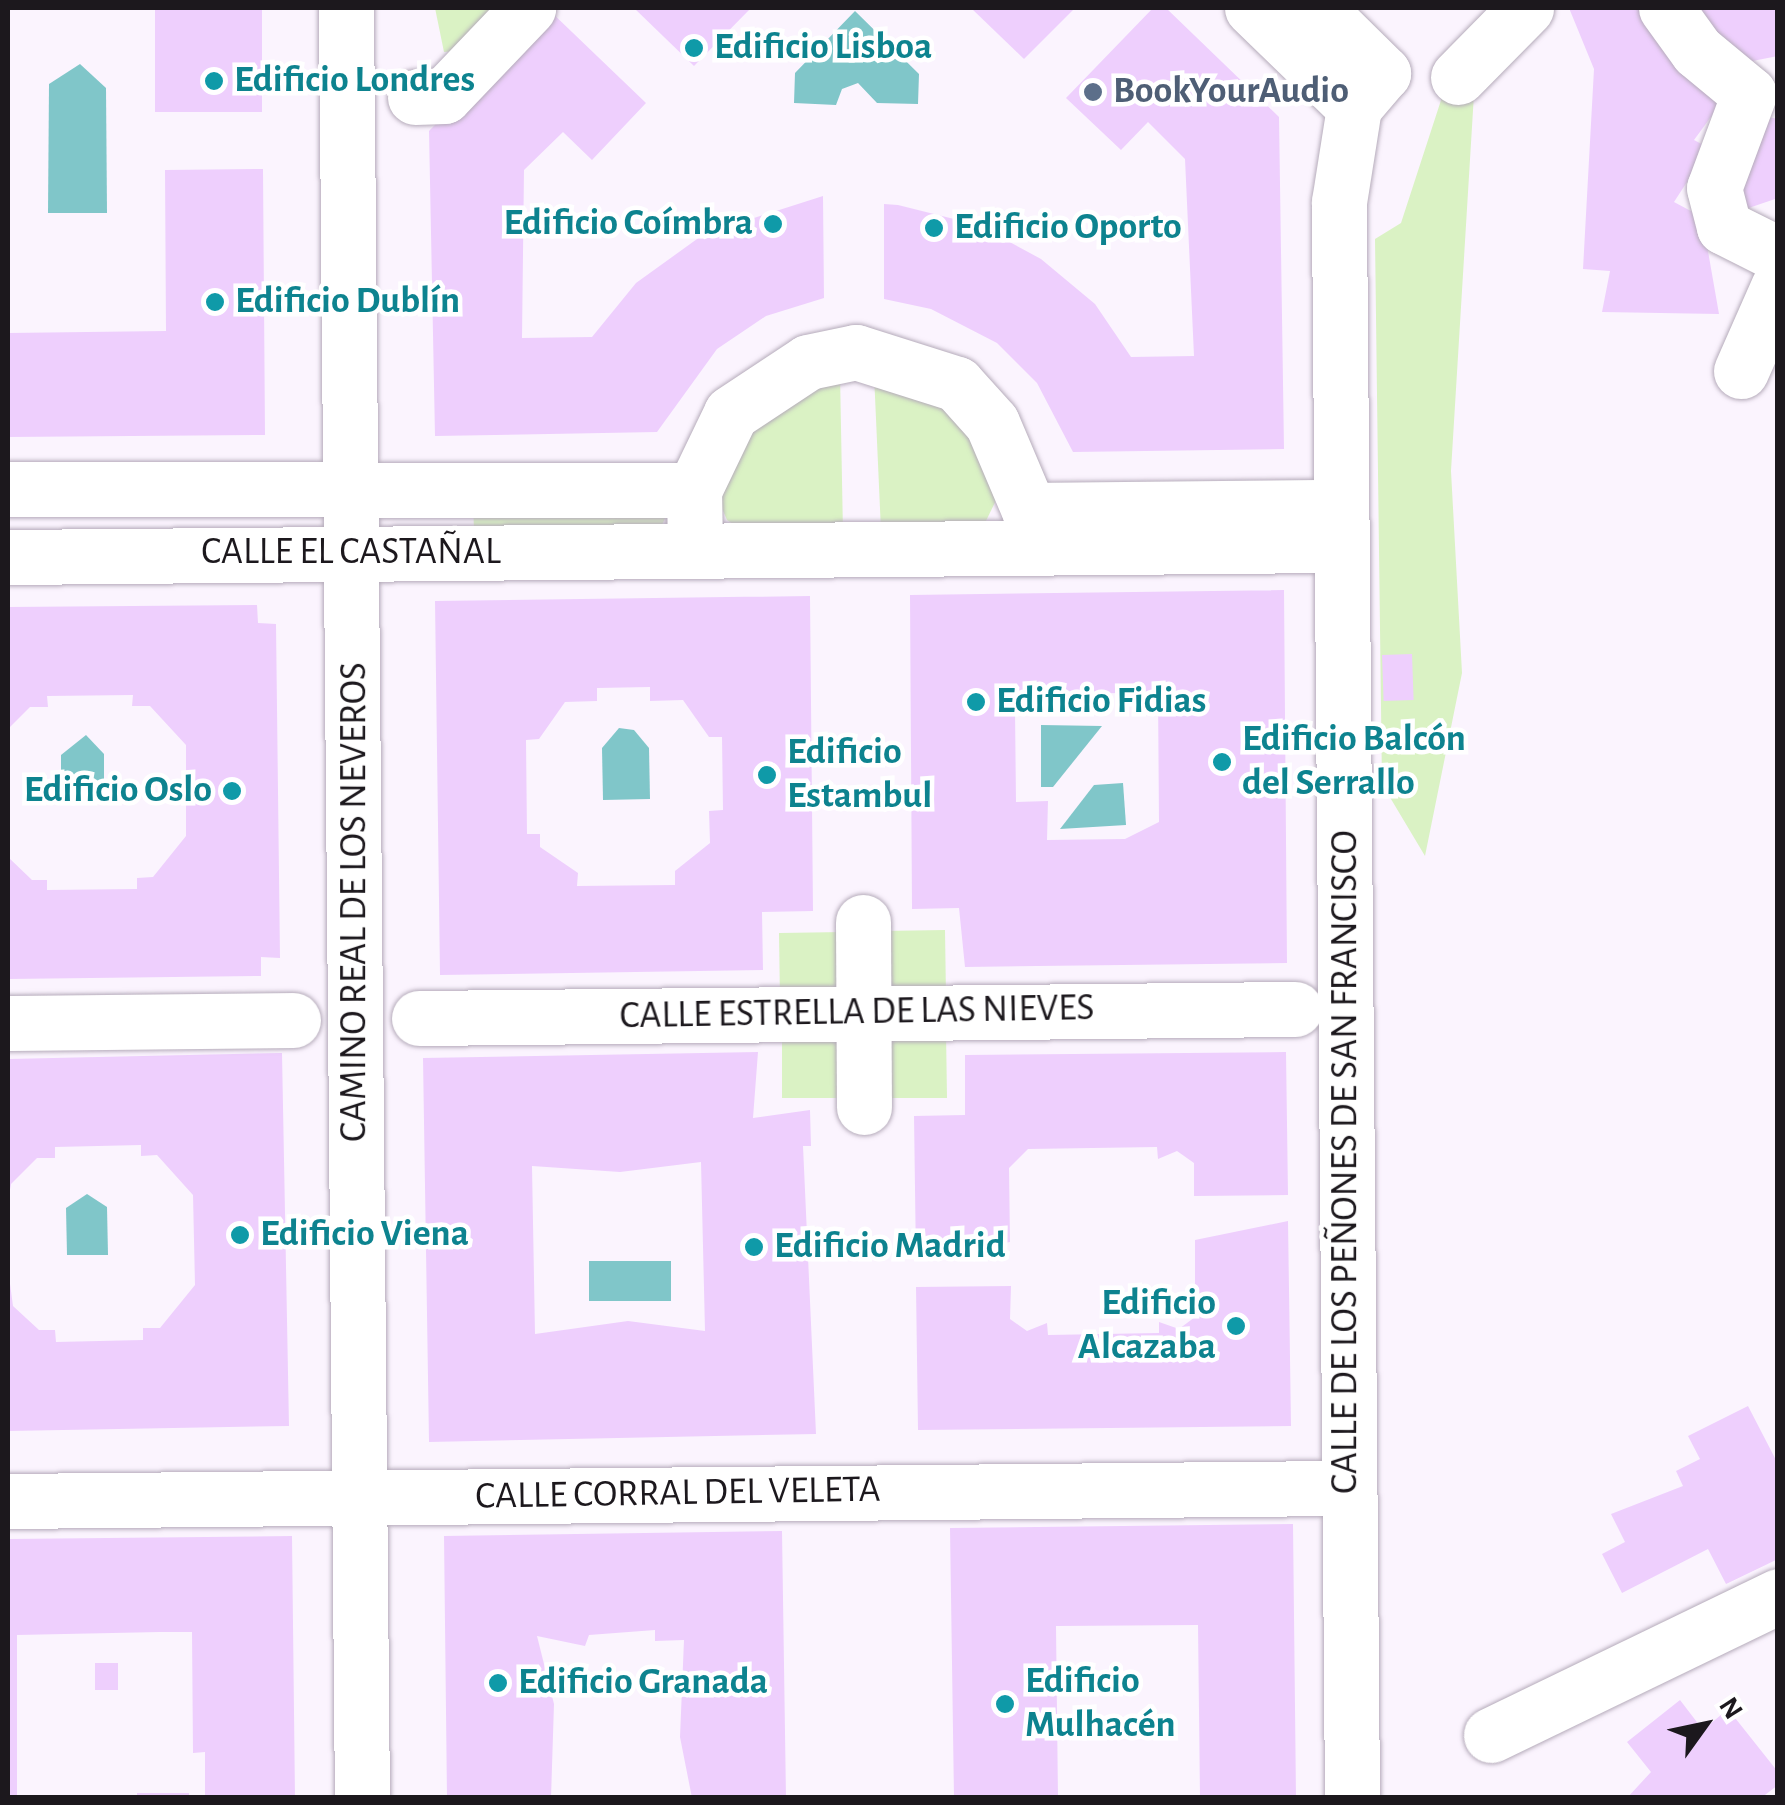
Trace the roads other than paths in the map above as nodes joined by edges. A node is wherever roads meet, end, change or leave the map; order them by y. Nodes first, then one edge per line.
1 (346, 8) edge
2 (528, 8) edge
3 (1252, 8) edge
4 (1316, 8) edge
5 (1526, 8) edge
6 (1666, 8) edge
7 (1458, 77) dead end
8 (414, 98) dead end
9 (1354, 107) junction
10 (1778, 254) edge
11 (1778, 286) edge
12 (1741, 371) dead end
13 (350, 487) junction
14 (8, 489) edge
15 (694, 490) junction
16 (1340, 526) junction
17 (1029, 529) junction
18 (696, 550) junction
19 (352, 554) junction
20 (8, 556) edge
21 (863, 922) dead end
22 (1296, 1009) dead end
23 (863, 1012) junction
24 (419, 1018) dead end
25 (292, 1020) dead end
26 (8, 1023) edge
27 (864, 1107) dead end
28 (1348, 1488) junction
29 (360, 1498) junction
30 (8, 1501) edge
31 (1778, 1596) edge
32 (1492, 1735) dead end
33 (362, 1798) edge
34 (1352, 1798) edge

1 - 13 street, CAMINO REAL DE LOS NEVEROS
2 - 8 street
3 - 9 street
4 - 9 street
5 - 7 street
6 - 10 street
9 - 16 street, CALLE DE LOS PEÑONES DE SAN FRANCISCO
11 - 12 street
13 - 14 street, CALLE EL CASTAÑAL
13 - 15 street, CALLE EL CASTAÑAL
13 - 19 street, CAMINO REAL DE LOS NEVEROS
15 - 17 street
15 - 18 street
16 - 17 street, CALLE EL CASTAÑAL
16 - 28 street, CALLE DE LOS PEÑONES DE SAN FRANCISCO
17 - 18 street, CALLE EL CASTAÑAL
18 - 19 street, CALLE EL CASTAÑAL
19 - 20 street, CALLE EL CASTAÑAL
19 - 29 street, CAMINO REAL DE LOS NEVEROS
21 - 23 street
22 - 23 street, CALLE ESTRELLA DE LAS NIEVES
23 - 24 street, CALLE ESTRELLA DE LAS NIEVES
23 - 27 street
25 - 26 street
28 - 29 street, CALLE CORRAL DEL VELETA
28 - 34 street, CALLE DE LOS PEÑONES DE SAN FRANCISCO
29 - 30 street, CALLE CORRAL DEL VELETA
29 - 33 street, CAMINO REAL DE LOS NEVEROS
31 - 32 street

